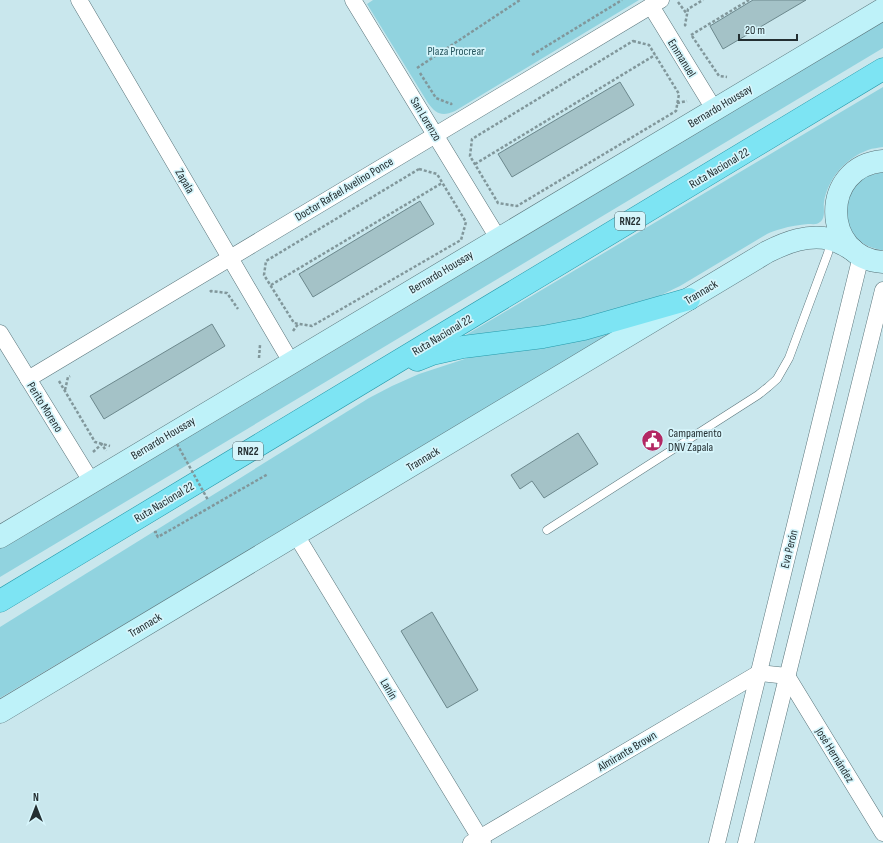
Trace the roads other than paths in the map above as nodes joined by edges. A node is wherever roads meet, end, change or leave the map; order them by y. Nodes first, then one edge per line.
1 (79, 0) edge
2 (353, 0) edge
3 (656, 3) edge
4 (883, 9) edge
5 (883, 69) edge
6 (714, 109) junction
7 (435, 135) junction
8 (883, 161) edge
9 (835, 216) junction
10 (498, 238) junction
11 (831, 239) junction
12 (857, 253) junction
13 (230, 258) junction
14 (883, 262) edge
15 (883, 290) edge
16 (689, 299) junction
17 (0, 333) edge
18 (291, 362) junction
19 (377, 374) junction
20 (28, 379) junction
21 (91, 481) junction
22 (546, 530) dead end
23 (296, 535) junction
24 (0, 536) edge
25 (0, 601) edge
26 (759, 673) junction
27 (787, 676) junction
28 (0, 712) edge
29 (883, 833) edge
30 (478, 841) edge
31 (717, 843) edge
32 (746, 843) edge

1 - 13 street, Zapala
2 - 7 street, San Lorenzo
3 - 6 street, Emmanuel
3 - 7 street, Doctor Rafael Avelino Ponce
4 - 6 street, Bernardo Houssay
5 - 19 main road, Ruta Nacional 22 / RN22
6 - 10 street, Bernardo Houssay
7 - 10 street, San Lorenzo
7 - 13 street, Doctor Rafael Avelino Ponce
8 - 9 street
9 - 11 lane
9 - 12 street
10 - 18 street, Bernardo Houssay
11 - 12 street, Trannack
11 - 16 street, Trannack
11 - 22 lane
12 - 14 street, Trannack
12 - 26 street, Eva Perón
13 - 18 street, Zapala
13 - 20 street, Doctor Rafael Avelino Ponce
15 - 27 street
16 - 19 main road
16 - 23 street, Trannack
17 - 20 street, Perito Moreno
18 - 21 street, Bernardo Houssay
19 - 25 main road, Ruta Nacional 22 / RN22
20 - 21 street, Perito Moreno
21 - 24 street, Bernardo Houssay
23 - 28 street, Trannack
23 - 30 street, Lanín
26 - 27 street
26 - 30 street, Almirante Brown
26 - 31 street, Eva Perón
27 - 29 street, José Hernández
27 - 32 street

